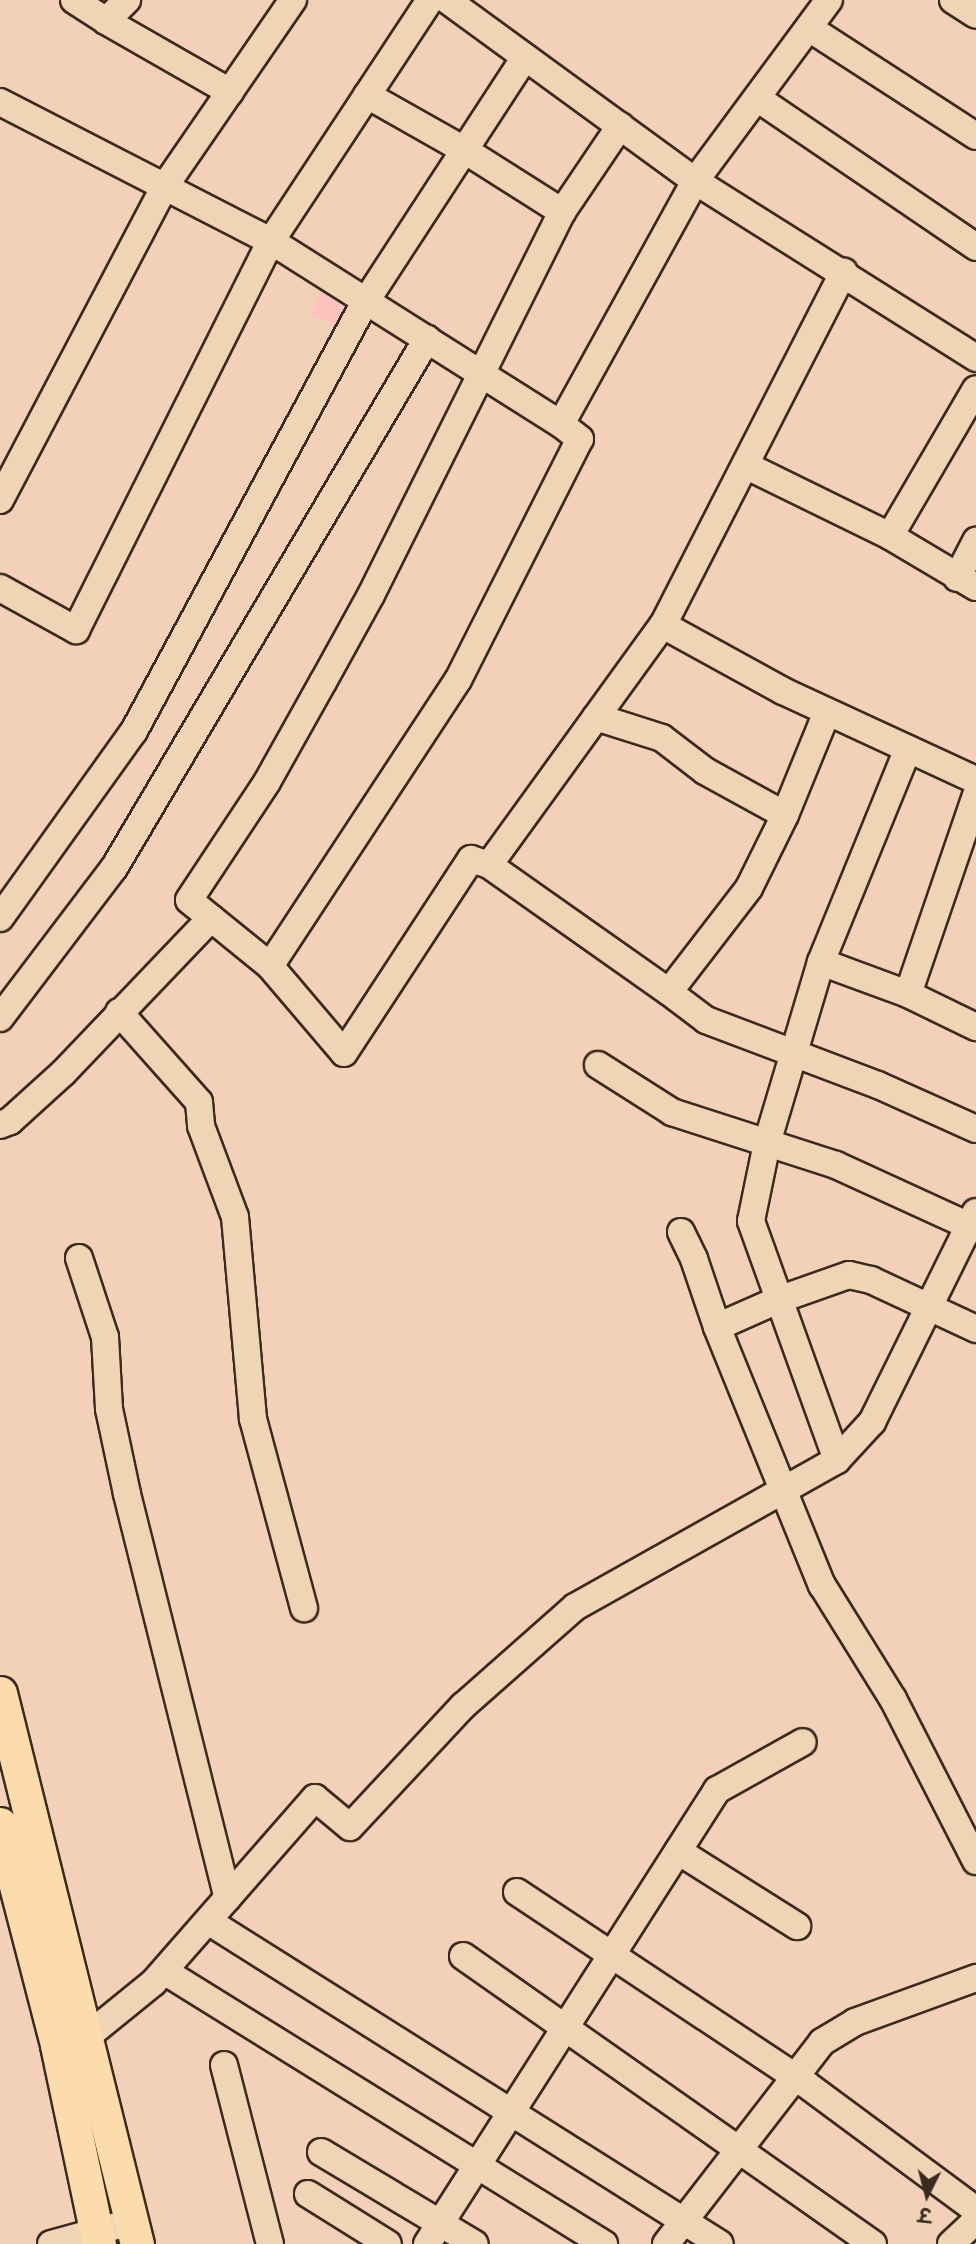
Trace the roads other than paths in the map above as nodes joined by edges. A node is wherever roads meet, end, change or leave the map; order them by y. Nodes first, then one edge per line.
1 (74, 0) edge
2 (127, 0) edge
3 (293, 0) edge
4 (430, 0) edge
5 (447, 0) edge
6 (829, 0) edge
7 (953, 0) edge
8 (976, 15) edge
9 (106, 21) junction
10 (808, 28) junction
11 (525, 57) junction
12 (230, 92) junction
13 (367, 95) junction
14 (757, 98) junction
15 (0, 102) edge
16 (620, 126) junction
17 (976, 136) edge
18 (466, 151) junction
19 (695, 181) junction
20 (165, 186) junction
21 (562, 212) junction
22 (271, 240) junction
23 (976, 247) edge
24 (844, 272) junction
25 (366, 301) junction
26 (427, 339) junction
27 (976, 358) edge
28 (481, 373) junction
29 (976, 389) edge
30 (561, 424) junction
31 (747, 466) junction
32 (0, 500) edge
33 (890, 536) junction
34 (976, 541) edge
35 (966, 582) edge
36 (0, 587) edge
37 (663, 625) junction
38 (827, 712) junction
39 (596, 717) junction
40 (908, 749) junction
41 (976, 780) edge
42 (976, 795) edge
43 (785, 815) junction
44 (489, 865) junction
45 (0, 918) edge
46 (211, 918) junction
47 (821, 962) junction
48 (270, 966) junction
49 (669, 992) junction
50 (908, 994) junction
51 (119, 1012) junction
52 (0, 1018) edge
53 (976, 1027) edge
54 (791, 1055) junction
55 (598, 1065) dead end
56 (0, 1125) edge
57 (976, 1129) edge
58 (767, 1143) junction
59 (974, 1222) edge
60 (681, 1231) dead end
61 (79, 1258) dead end
62 (778, 1300) junction
63 (929, 1307) junction
64 (717, 1327) junction
65 (976, 1329) edge
66 (837, 1460) junction
67 (782, 1491) junction
68 (304, 1608) dead end
69 (0, 1693) edge
70 (803, 1742) dead end
71 (0, 1824) edge
72 (678, 1851) junction
73 (976, 1861) edge
74 (517, 1892) dead end
75 (228, 1898) junction
76 (208, 1921) junction
77 (797, 1926) dead end
78 (611, 1955) junction
79 (463, 1956) dead end
80 (164, 1971) junction
81 (976, 1978) edge
82 (565, 2028) junction
83 (70, 2042) junction
84 (224, 2065) dead end
85 (795, 2077) junction
86 (511, 2112) junction
87 (738, 2149) junction
88 (321, 2152) dead end
89 (477, 2165) junction
90 (308, 2194) dead end
91 (976, 2210) edge
92 (682, 2220) junction
93 (976, 2221) edge
94 (134, 2233) edge
95 (433, 2234) edge
96 (98, 2239) edge
97 (51, 2244) edge
98 (270, 2244) edge
99 (388, 2244) edge
100 (475, 2244) edge
101 (604, 2244) edge
102 (666, 2244) edge
103 (720, 2244) edge
104 (873, 2244) edge
105 (951, 2244) edge

1 - 9 street
2 - 9 street
3 - 12 street
4 - 13 street
5 - 11 street
6 - 10 street
7 - 8 street
9 - 12 street
10 - 14 street
10 - 17 street
11 - 16 street
11 - 18 street
12 - 20 street
13 - 18 street
13 - 22 street
14 - 19 street
14 - 23 street
15 - 20 street
16 - 19 street
16 - 21 street
18 - 21 street
18 - 25 street
19 - 24 street
19 - 30 street
20 - 22 street
20 - 32 street
21 - 28 street
22 - 25 street
22 - 36 street
24 - 27 street
24 - 31 street
25 - 26 street
25 - 45 street
26 - 28 street
26 - 52 street
28 - 30 street
28 - 46 street
29 - 33 street
30 - 48 street
31 - 33 street
31 - 37 street
33 - 35 street
34 - 35 street
37 - 38 street
37 - 39 street
38 - 40 street
38 - 43 street
39 - 43 street
39 - 44 street
40 - 41 street
40 - 47 street
42 - 50 street
43 - 49 street
44 - 48 street
44 - 49 street
46 - 48 street
46 - 51 street
47 - 50 street
47 - 54 street
49 - 54 street
50 - 53 street
51 - 56 street
51 - 68 street
54 - 57 street
54 - 58 street
55 - 58 street
58 - 59 street
58 - 62 street
59 - 63 street
60 - 64 street
61 - 75 street
62 - 63 street
62 - 64 street
62 - 66 street
63 - 65 street
63 - 66 street
64 - 67 street
66 - 67 street
67 - 73 street
67 - 75 street
69 - 83 main road
70 - 72 street
71 - 83 main road
72 - 77 street
72 - 78 street
74 - 78 street
75 - 76 street
76 - 80 street
76 - 86 street
78 - 82 street
78 - 85 street
79 - 82 street
80 - 83 street
80 - 89 street
81 - 85 street
82 - 86 street
82 - 87 street
83 - 94 main road
83 - 96 main road
84 - 98 street
85 - 87 street
85 - 91 street
86 - 89 street
86 - 92 street
87 - 92 street
87 - 104 street
88 - 95 street
89 - 95 street
89 - 101 street
90 - 99 street
92 - 102 street
92 - 103 street
93 - 105 street
94 - 96 street
95 - 100 street
96 - 97 street

